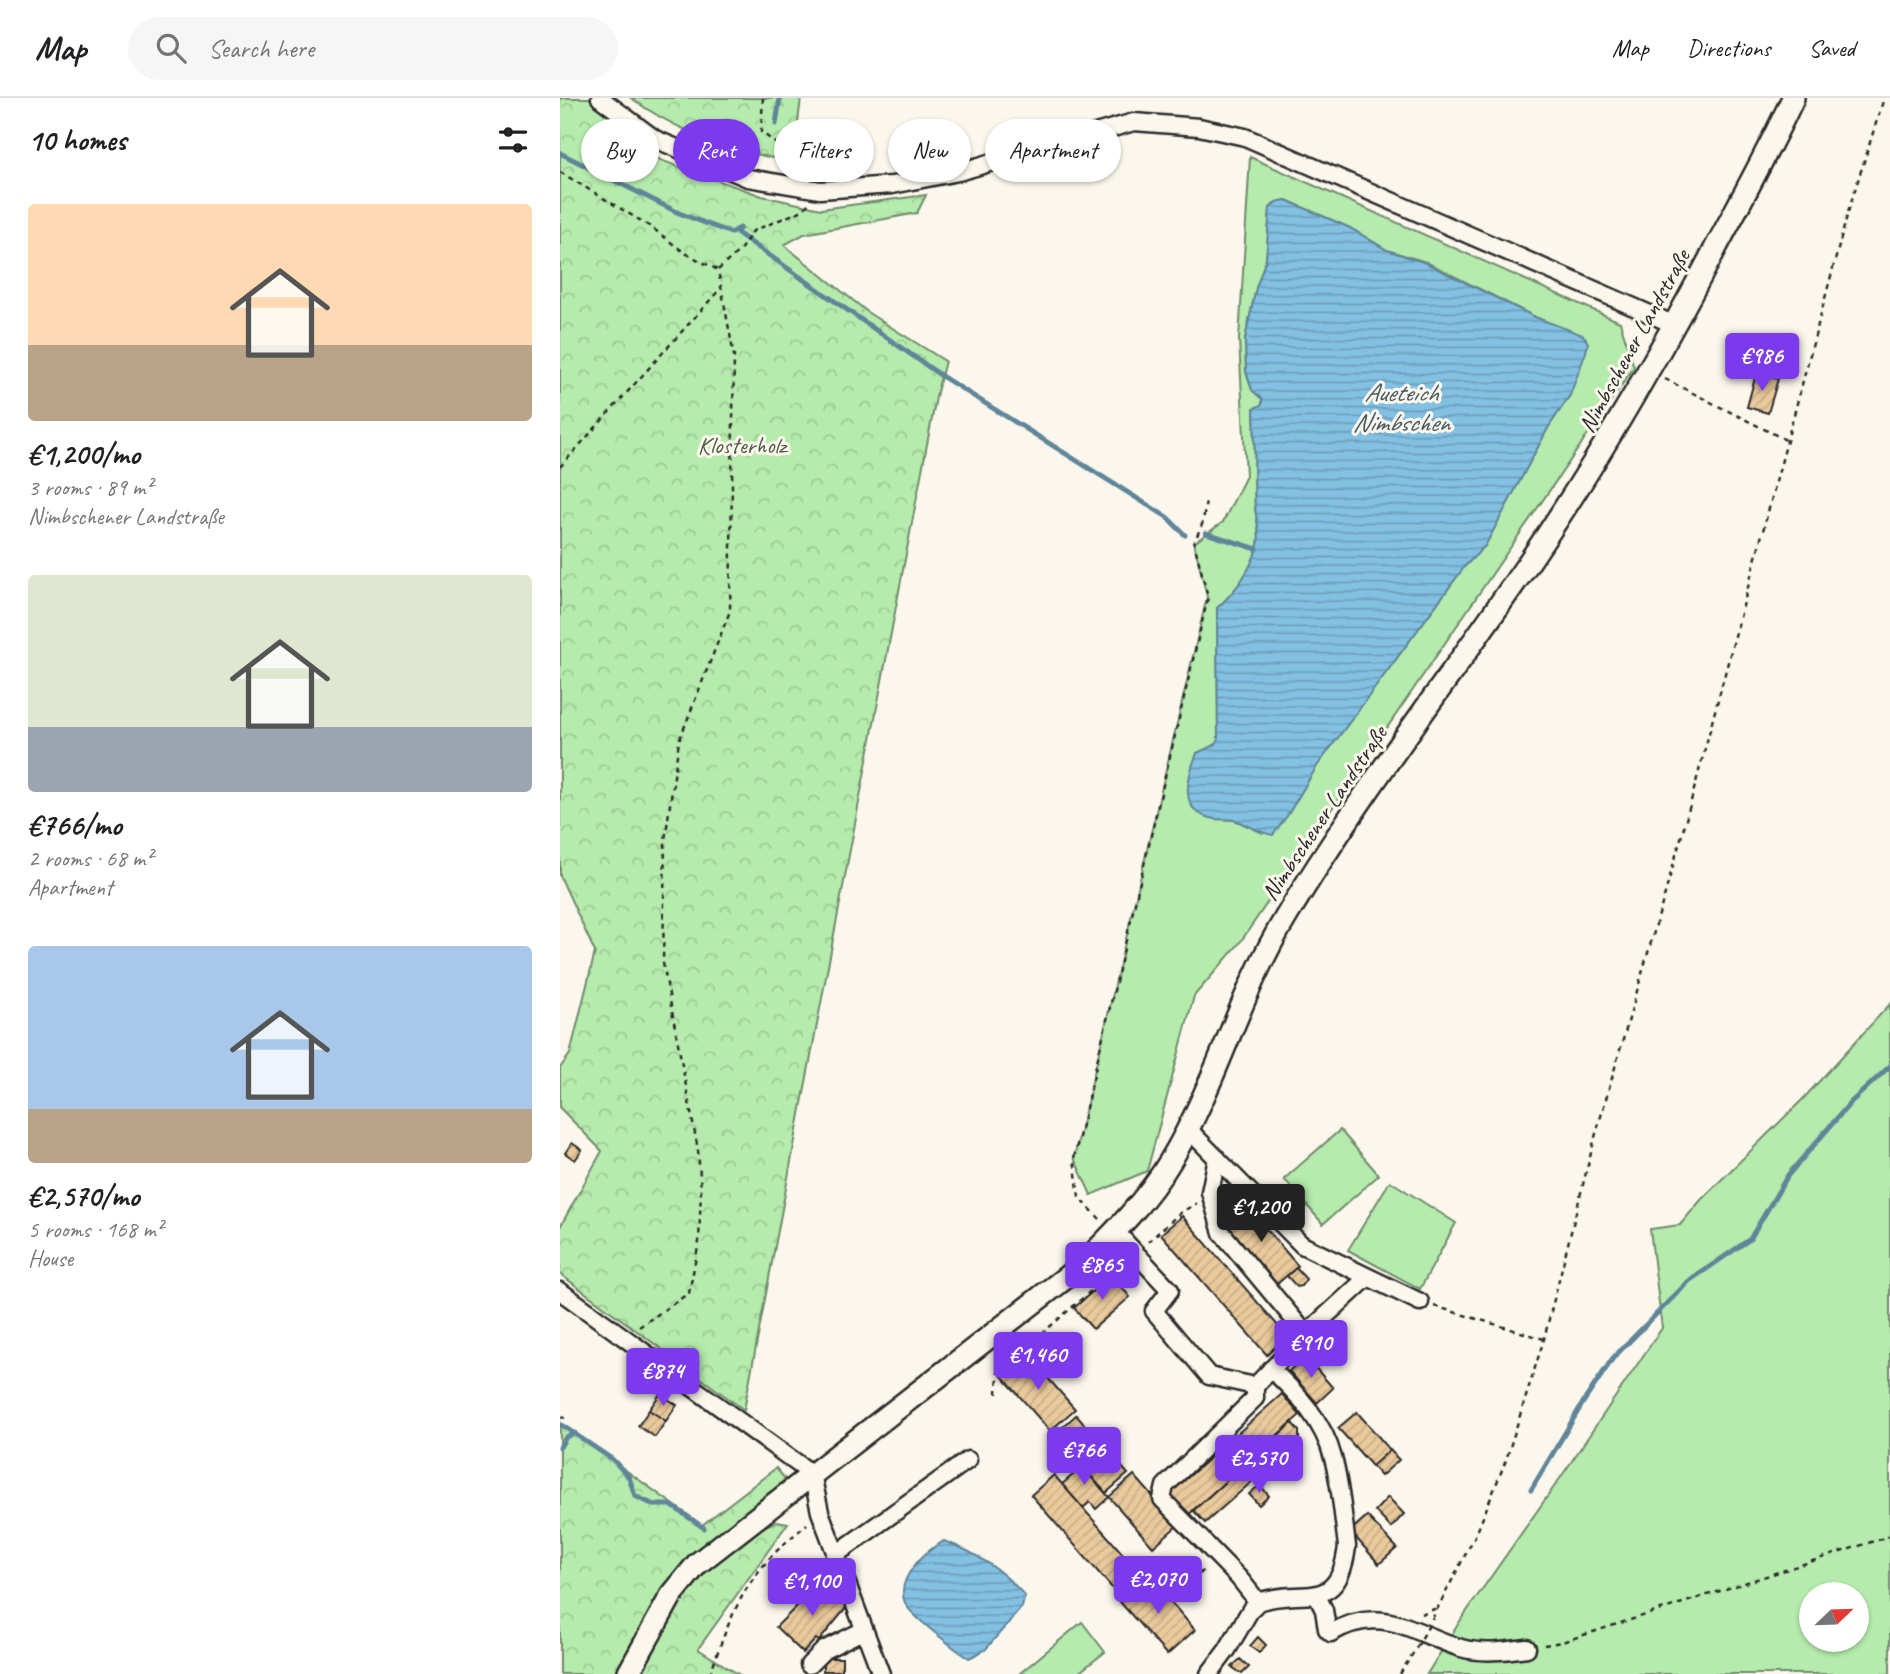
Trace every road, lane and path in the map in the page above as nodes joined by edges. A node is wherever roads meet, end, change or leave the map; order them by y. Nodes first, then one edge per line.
1 (600, 98) edge
2 (763, 98) edge
3 (1793, 98) edge
4 (1884, 98) edge
5 (560, 173) edge
6 (820, 190) junction
7 (718, 270) junction
8 (721, 288) junction
9 (1675, 325) junction
10 (1649, 371) junction
11 (1786, 440) junction
12 (560, 467) edge
13 (1206, 500) dead end
14 (1188, 1129) junction
15 (1217, 1158) junction
16 (1210, 1192) junction
17 (1116, 1232) junction
18 (1136, 1252) junction
19 (1368, 1278) junction
20 (560, 1291) edge
21 (1420, 1302) joint
22 (1306, 1334) junction
23 (624, 1337) junction
24 (1544, 1339) junction
25 (1272, 1369) junction
26 (1255, 1386) junction
27 (997, 1394) dead end
28 (560, 1416) edge
29 (567, 1418) dead end
30 (968, 1460) dead end
31 (812, 1474) junction
32 (820, 1513) junction
33 (1890, 1536) edge
34 (835, 1555) junction
35 (1203, 1571) dead end
36 (1317, 1596) junction
37 (1169, 1600) dead end
38 (1258, 1602) junction
39 (864, 1630) junction
40 (1527, 1648) joint
41 (810, 1665) dead end
42 (632, 1666) edge
43 (710, 1674) edge
44 (881, 1674) edge
45 (1209, 1674) edge
46 (1400, 1674) edge

1 - 6 street
2 - 6 path
3 - 9 main road, Nimbschener Landstraße
4 - 11 path
5 - 7 path
6 - 7 path
6 - 9 street
7 - 8 path
8 - 12 path
8 - 23 path
9 - 10 main road, Nimbschener Landstraße
10 - 11 path
10 - 14 main road, Nimbschener Landstraße
11 - 24 path
13 - 17 path
14 - 15 street
14 - 17 main road, Nimbschener Landstraße
15 - 16 street
15 - 19 street
16 - 18 path
16 - 22 street
17 - 18 street
17 - 31 main road, Nimbschener Landstraße
18 - 26 street
18 - 27 path
19 - 21 street
19 - 22 street
20 - 23 street
21 - 24 path
22 - 25 street
23 - 31 street
24 - 46 path, bridge
25 - 26 street
25 - 36 street
26 - 38 street
28 - 29 path
30 - 34 street
31 - 32 street
31 - 42 main road, Nimbschener Landstraße
32 - 34 street
32 - 43 path
33 - 40 path
34 - 39 street
35 - 37 path
36 - 38 street
36 - 40 street
38 - 45 street
39 - 41 street
39 - 44 street

